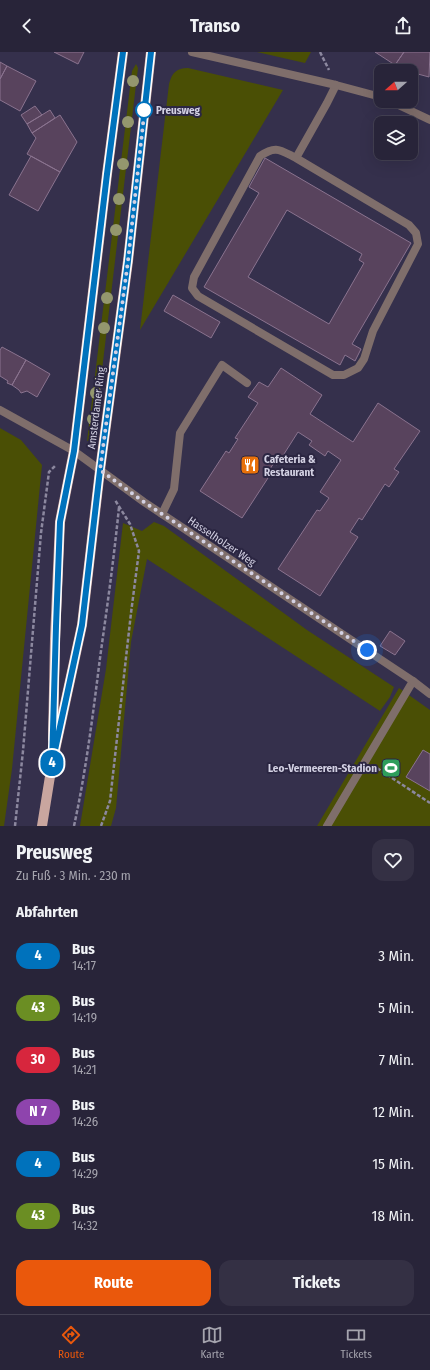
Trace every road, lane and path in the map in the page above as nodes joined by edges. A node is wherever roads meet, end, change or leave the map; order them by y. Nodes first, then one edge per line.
1 (123, 52) edge
2 (151, 52) edge
3 (192, 52) edge
4 (336, 85) junction
5 (374, 95) edge
6 (405, 108) edge
7 (430, 120) edge
8 (296, 158) junction
9 (247, 382) dead end
10 (0, 410) edge
11 (74, 451) junction
12 (100, 470) junction
13 (162, 514) junction
14 (413, 681) junction
15 (430, 694) edge
16 (52, 764) junction
17 (377, 768) dead end
18 (430, 803) edge
19 (15, 826) edge
20 (42, 826) edge
21 (74, 826) edge
22 (101, 826) edge
23 (327, 826) edge

1 - 11 main road, Amsterdamer Ring
2 - 12 main road, Amsterdamer Ring
3 - 4 street
4 - 5 street
4 - 8 street
6 - 7 street
8 - 8 street
9 - 13 street
10 - 11 street, Hasselholzer Weg
11 - 12 street, Hasselholzer Weg
11 - 16 main road, Amsterdamer Ring
11 - 19 path
12 - 13 street, Hasselholzer Weg
12 - 16 main road, Amsterdamer Ring
13 - 14 street, Hasselholzer Weg
14 - 15 street, Hasselholzer Weg
14 - 23 street
16 - 20 main road, Amsterdamer Ring
17 - 18 path
21 - 22 path

